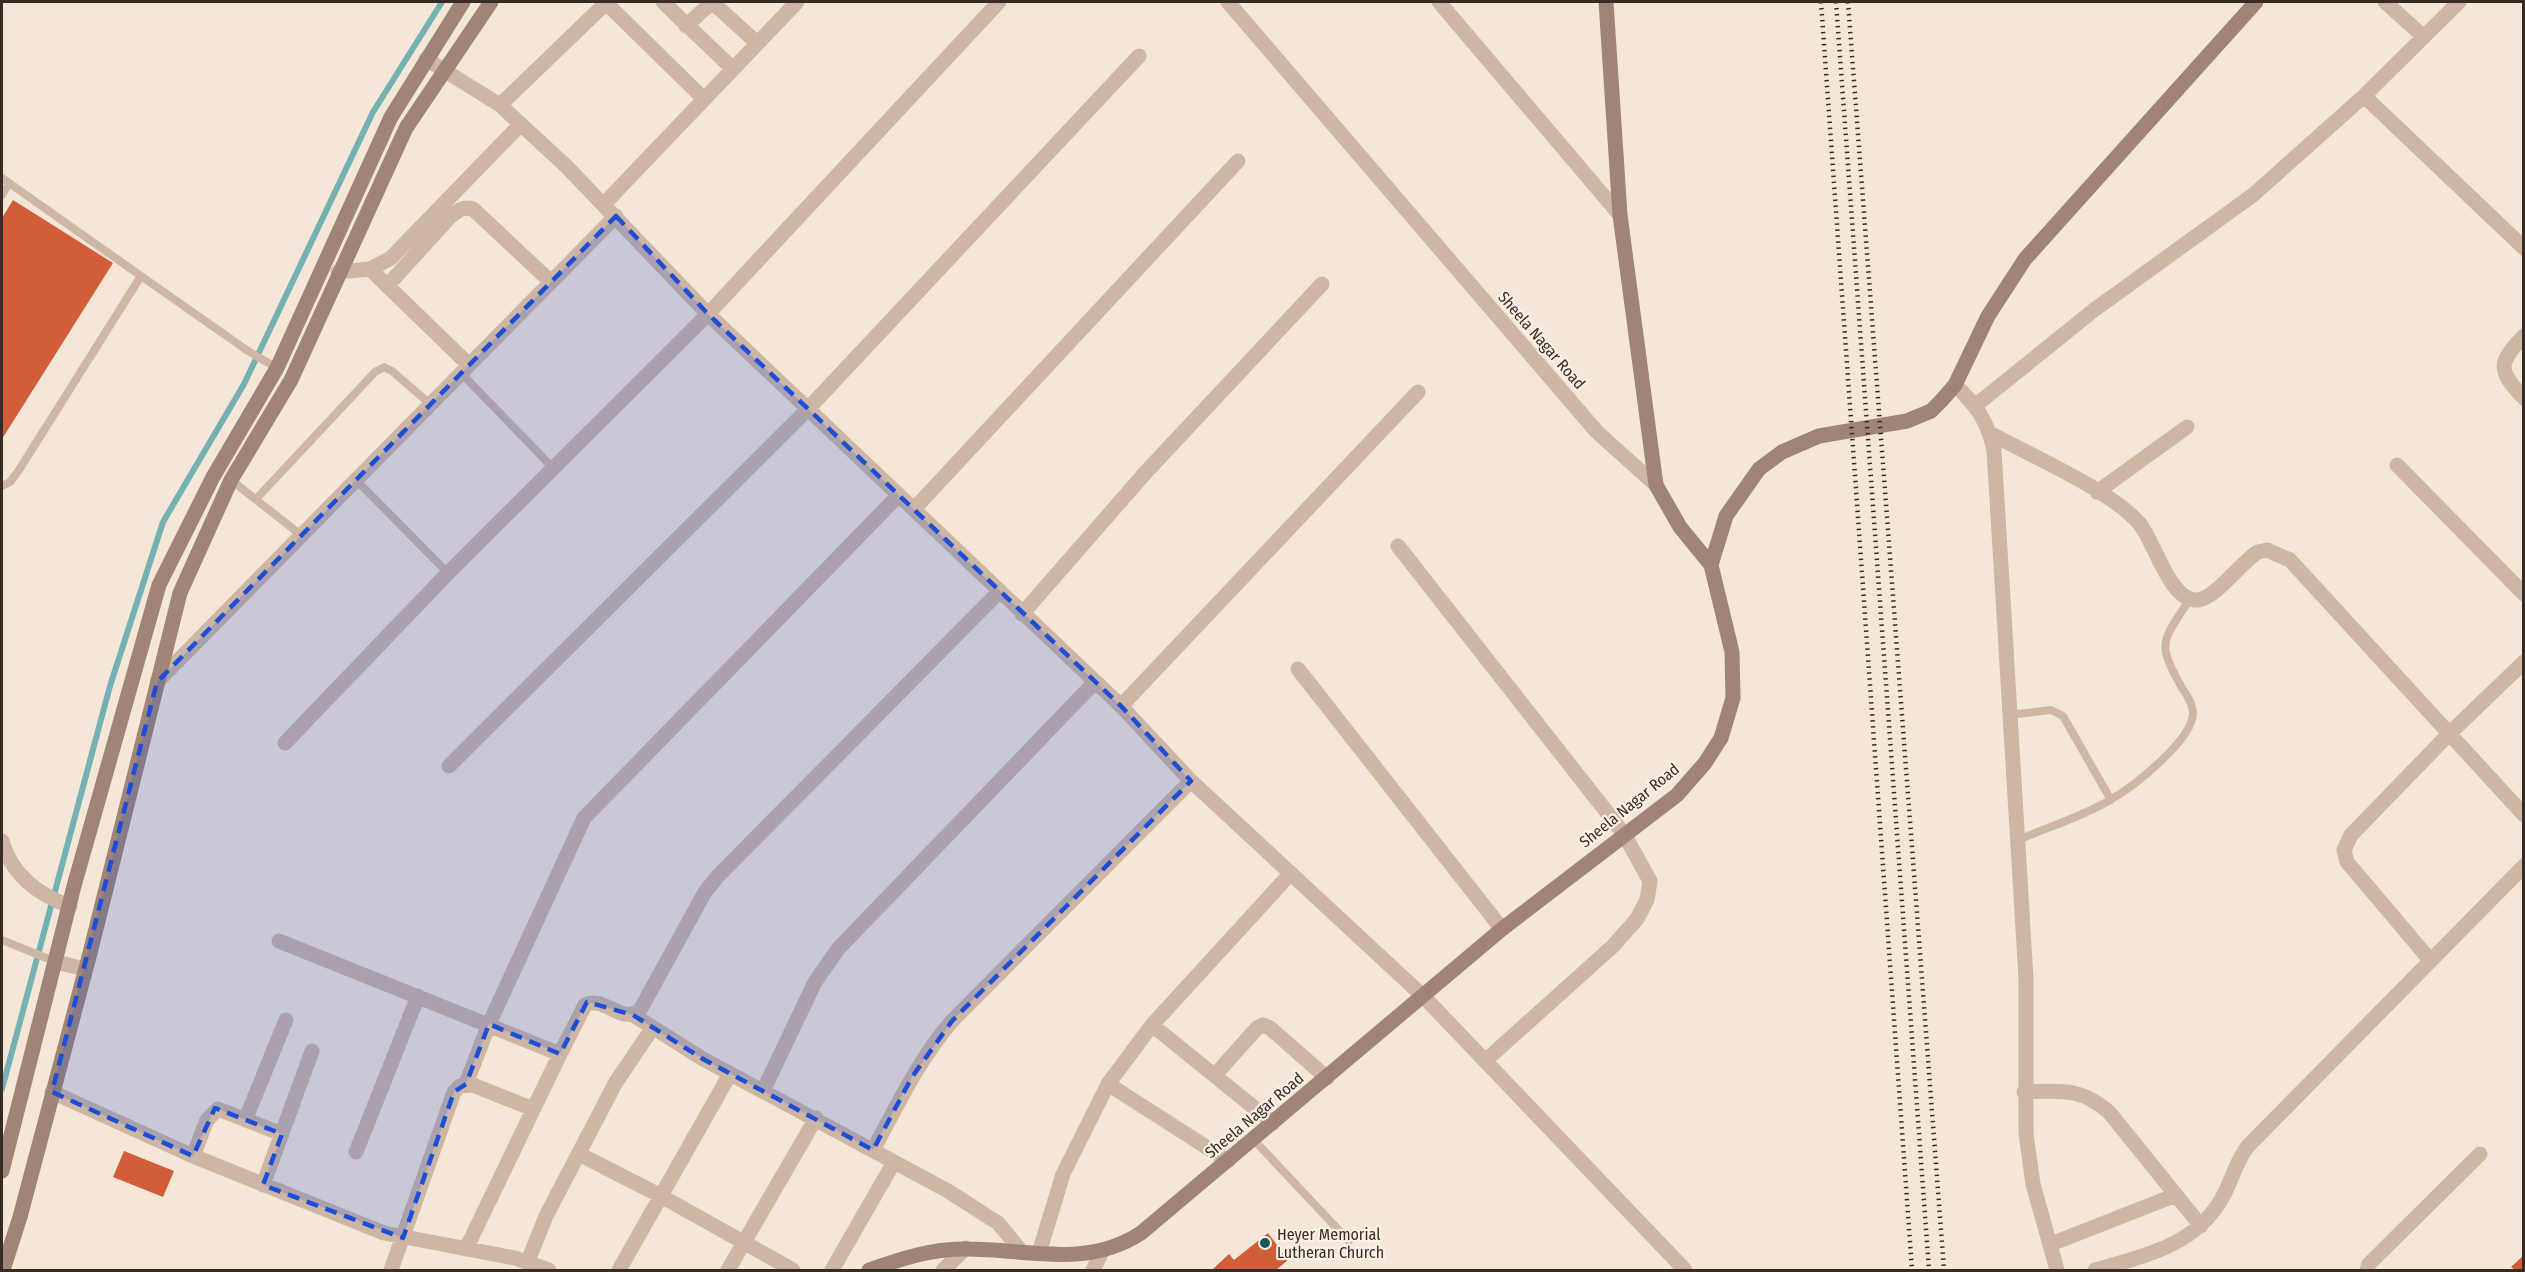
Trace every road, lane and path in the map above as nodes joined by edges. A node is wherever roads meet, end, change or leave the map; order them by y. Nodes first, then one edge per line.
1 (463, 2) edge
2 (492, 2) edge
3 (607, 2) edge
4 (663, 2) edge
5 (712, 2) edge
6 (794, 2) edge
7 (999, 2) edge
8 (1228, 2) edge
9 (1439, 2) edge
10 (1606, 2) edge
11 (2256, 2) edge
12 (2385, 2) edge
13 (2459, 2) edge
14 (686, 26) junction
15 (2424, 37) junction
16 (757, 43) junction
17 (1139, 56) dead end
18 (426, 59) junction
19 (733, 69) junction
20 (445, 71) junction
21 (2364, 96) junction
22 (704, 99) junction
23 (500, 105) junction
24 (521, 124) junction
25 (1238, 161) dead end
26 (5, 180) edge
27 (2, 195) edge
28 (604, 204) junction
29 (1620, 215) junction
30 (616, 216) junction
31 (2523, 246) edge
32 (370, 269) junction
33 (338, 272) junction
34 (141, 276) junction
35 (551, 282) junction
36 (1322, 284) dead end
37 (387, 285) junction
38 (708, 314) junction
39 (2523, 336) edge
40 (277, 368) junction
41 (465, 369) junction
42 (1955, 385) junction
43 (1418, 392) dead end
44 (2523, 398) edge
45 (430, 404) junction
46 (1976, 405) junction
47 (807, 410) junction
48 (2187, 427) dead end
49 (1990, 433) junction
50 (2397, 465) dead end
51 (553, 468) junction
52 (231, 480) junction
53 (356, 480) junction
54 (1656, 485) junction
55 (2, 486) edge
56 (2097, 492) junction
57 (899, 495) junction
58 (257, 498) junction
59 (914, 509) junction
60 (301, 535) junction
61 (1398, 546) dead end
62 (1712, 565) junction
63 (448, 573) junction
64 (999, 592) junction
65 (2523, 594) edge
66 (2190, 599) junction
67 (1022, 614) junction
68 (2523, 662) edge
69 (1298, 669) dead end
70 (156, 682) junction
71 (1095, 682) junction
72 (1120, 706) junction
73 (2010, 716) junction
74 (2449, 734) junction
75 (285, 743) dead end
76 (449, 766) dead end
77 (1191, 781) junction
78 (2111, 800) junction
79 (2523, 815) edge
80 (1624, 834) junction
81 (2018, 840) junction
82 (2, 841) edge
83 (2523, 866) edge
84 (1291, 873) junction
85 (59, 902) junction
86 (1502, 929) junction
87 (2, 940) edge
88 (279, 941) dead end
89 (51, 960) junction
90 (2430, 960) junction
91 (85, 969) junction
92 (418, 996) junction
93 (1424, 997) junction
94 (633, 1015) junction
95 (286, 1020) dead end
96 (489, 1024) junction
97 (1152, 1025) junction
98 (652, 1029) junction
99 (312, 1051) dead end
100 (560, 1054) junction
101 (1485, 1061) junction
102 (730, 1074) junction
103 (1215, 1076) junction
104 (1327, 1078) junction
105 (466, 1084) junction
106 (1108, 1084) junction
107 (763, 1090) junction
108 (52, 1092) junction
109 (2024, 1092) junction
110 (533, 1109) junction
111 (246, 1118) junction
112 (816, 1118) junction
113 (1273, 1123) junction
114 (282, 1134) junction
115 (1253, 1139) junction
116 (873, 1150) junction
117 (356, 1152) dead end
118 (579, 1154) junction
119 (2480, 1154) dead end
120 (193, 1156) junction
121 (1228, 1161) junction
122 (894, 1162) junction
123 (2, 1171) edge
124 (263, 1185) junction
125 (2176, 1195) junction
126 (662, 1196) junction
127 (2201, 1226) junction
128 (403, 1238) junction
129 (1349, 1241) dead end
130 (744, 1243) junction
131 (2050, 1244) junction
132 (966, 1248) junction
133 (466, 1249) junction
134 (1022, 1252) junction
135 (1102, 1252) junction
136 (1039, 1253) junction
137 (528, 1261) junction
138 (3, 1270) edge
139 (391, 1270) edge
140 (549, 1270) edge
141 (619, 1270) edge
142 (728, 1270) edge
143 (793, 1270) edge
144 (832, 1270) edge
145 (869, 1270) edge
146 (944, 1270) edge
147 (1093, 1270) edge
148 (1685, 1270) edge
149 (2057, 1270) edge
150 (2095, 1270) edge
151 (2367, 1270) edge

1 - 18 street
2 - 20 street
3 - 22 street
3 - 23 street
4 - 14 street
5 - 14 street
5 - 16 street
6 - 16 street
7 - 38 street
8 - 54 street, Sheela Nagar Road
9 - 29 street
10 - 29 street
11 - 42 street
12 - 15 street
13 - 15 street
14 - 19 street
15 - 21 street
16 - 19 street
17 - 47 street
18 - 20 street
18 - 40 street
19 - 22 street
20 - 23 street
20 - 33 street
21 - 31 street
21 - 46 street
22 - 28 street
23 - 24 street
24 - 28 street
24 - 32 street
25 - 59 street
26 - 27 lane
26 - 34 lane
28 - 30 street
29 - 54 street
30 - 35 street
30 - 38 street
32 - 33 street
32 - 37 street
33 - 52 street
34 - 40 lane
34 - 55 lane
35 - 37 street
35 - 41 street
36 - 67 street
37 - 41 street
38 - 47 street
38 - 51 street
39 - 44 street
40 - 85 street
41 - 45 street
41 - 51 lane
42 - 46 street
42 - 62 street
43 - 72 street
45 - 53 street
45 - 58 lane
46 - 49 street
47 - 57 street
47 - 76 street
48 - 56 street
49 - 56 street
49 - 73 street
50 - 65 street
51 - 63 street
52 - 58 lane
52 - 70 street
53 - 60 street
53 - 63 lane
54 - 62 street, Sheela Nagar Road
56 - 66 street
57 - 59 street
57 - 96 street
58 - 60 lane
59 - 64 street
60 - 70 street
61 - 80 street
62 - 80 street, Sheela Nagar Road
63 - 75 street
64 - 67 street
64 - 94 street
66 - 74 street
66 - 78 lane
67 - 71 street
68 - 74 street
69 - 86 street
70 - 91 street
71 - 72 street
71 - 107 street
72 - 77 street
73 - 78 lane
73 - 81 street
74 - 79 street
74 - 90 street
77 - 84 street
77 - 116 street
78 - 81 lane
80 - 86 street, Sheela Nagar Road
80 - 101 street
81 - 109 street
82 - 85 street
83 - 90 street
84 - 93 street
84 - 97 street
85 - 89 street
86 - 93 street, Sheela Nagar Road
87 - 89 lane
88 - 92 street
89 - 91 street
89 - 123 street
90 - 127 street
91 - 108 street
92 - 96 street
92 - 117 street
93 - 101 street
93 - 104 street, Sheela Nagar Road
94 - 98 street
94 - 100 street
95 - 111 street
96 - 100 street
96 - 105 street
97 - 103 street
97 - 106 street
98 - 102 street
98 - 118 street
99 - 114 street
100 - 110 street
101 - 148 street
102 - 107 street
102 - 126 street
103 - 104 street
103 - 113 street
104 - 113 street, Sheela Nagar Road
105 - 110 street
105 - 128 street
106 - 121 street
106 - 136 street
107 - 112 street
108 - 120 street
108 - 138 street
109 - 125 street
109 - 131 street
110 - 133 street
111 - 114 street
111 - 120 street
112 - 116 street
112 - 130 street
113 - 115 street, Sheela Nagar Road
114 - 124 street
115 - 121 street, Sheela Nagar Road
115 - 129 lane
116 - 122 street
118 - 126 street
118 - 137 street
119 - 151 street
120 - 124 street
121 - 135 street, Sheela Nagar Road
122 - 134 street
122 - 144 street
124 - 128 street
125 - 127 street
125 - 131 street
126 - 130 street
126 - 141 street
127 - 150 street
128 - 133 street
128 - 139 street
130 - 142 street
130 - 143 street
131 - 149 street
132 - 134 street, Sheela Nagar Road
132 - 145 street, Sheela Nagar Road
132 - 146 street
133 - 137 street
134 - 136 street, Sheela Nagar Road
135 - 136 street, Sheela Nagar Road
135 - 147 street
137 - 140 street

